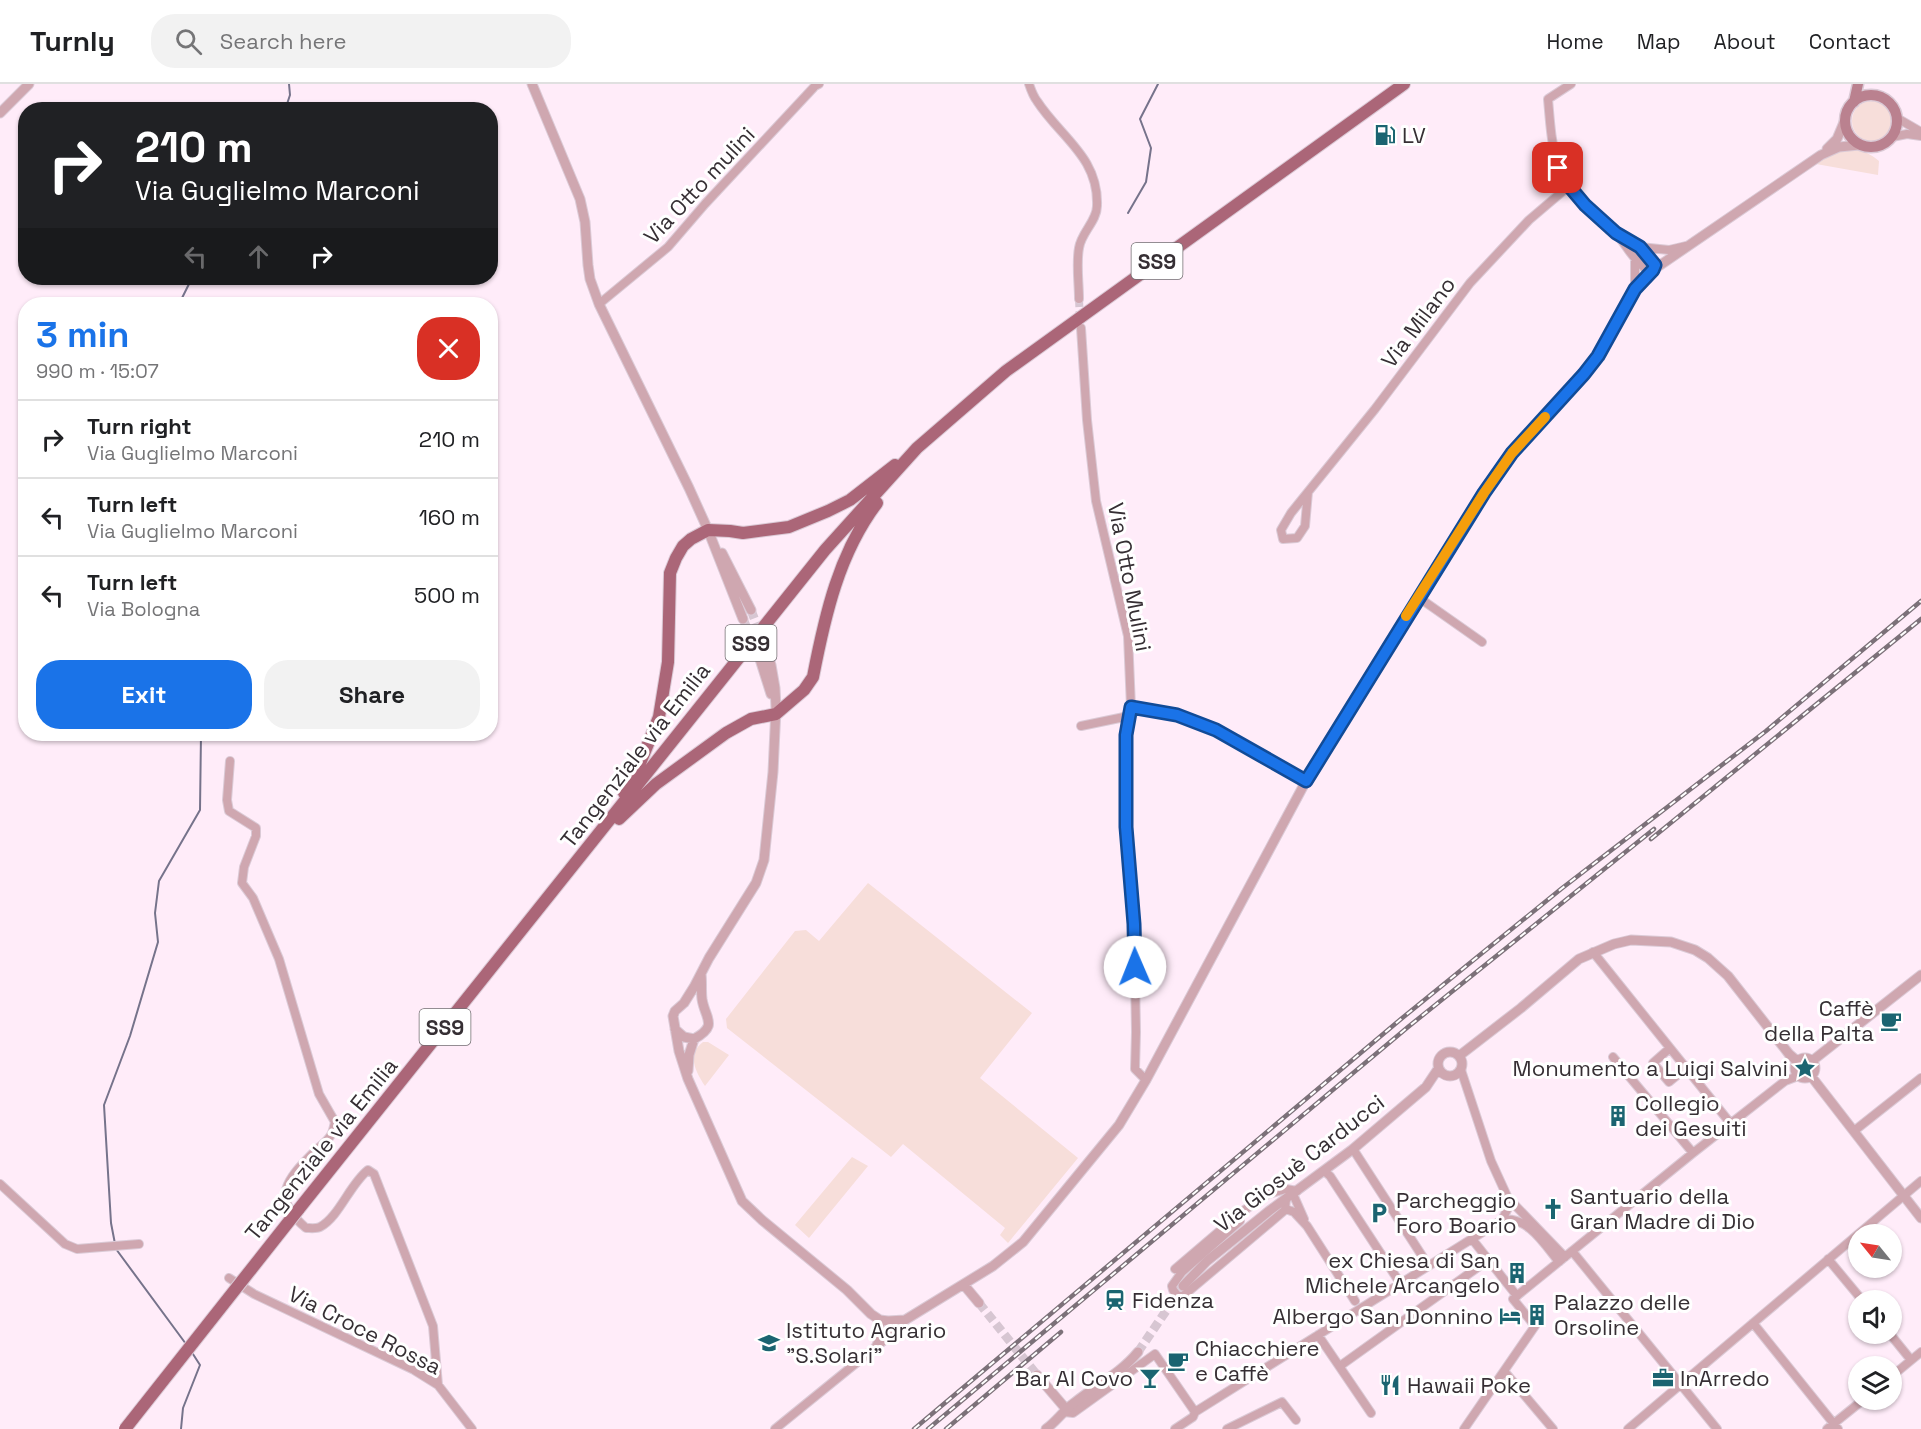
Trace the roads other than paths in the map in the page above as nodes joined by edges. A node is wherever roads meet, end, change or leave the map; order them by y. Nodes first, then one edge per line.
1 (29, 84) edge
2 (532, 84) edge
3 (819, 84) edge
4 (1029, 84) edge
5 (1404, 84) edge
6 (1571, 84) edge
7 (1858, 84) edge
8 (1875, 90) edge
9 (1854, 102) junction
10 (0, 113) edge
11 (1897, 118) junction
12 (1845, 120) junction
13 (1921, 134) edge
14 (1892, 137) junction
15 (1859, 145) junction
16 (1821, 155) junction
17 (1569, 186) junction
18 (1616, 233) junction
19 (1687, 246) junction
20 (1640, 247) junction
21 (1635, 261) junction
22 (1653, 270) junction
23 (1635, 289) junction
24 (1079, 299) tunnel mouth
25 (600, 304) junction
26 (1081, 328) tunnel mouth
27 (917, 448) junction
28 (1308, 492) junction
29 (708, 530) junction
30 (1418, 597) junction
31 (751, 610) tunnel mouth
32 (743, 619) tunnel mouth
33 (1482, 642) dead end
34 (764, 644) tunnel mouth
35 (758, 653) tunnel mouth
36 (776, 711) junction
37 (1130, 711) junction
38 (1081, 726) dead end
39 (230, 761) dead end
40 (1306, 781) junction
41 (591, 844) junction
42 (1593, 952) junction
43 (701, 974) junction
44 (1921, 975) edge
45 (684, 1003) junction
46 (705, 1008) junction
47 (675, 1029) junction
48 (694, 1039) junction
49 (1670, 1048) junction
50 (1459, 1056) junction
51 (1613, 1057) dead end
52 (1797, 1061) junction
53 (1812, 1061) junction
54 (1686, 1068) junction
55 (1438, 1070) junction
56 (1461, 1070) junction
57 (1798, 1076) junction
58 (1811, 1076) junction
59 (1921, 1078) edge
60 (688, 1079) junction
61 (1146, 1080) junction
62 (1731, 1124) junction
63 (1854, 1131) junction
64 (1353, 1149) junction
65 (1693, 1153) junction
66 (1324, 1170) junction
67 (1921, 1181) edge
68 (0, 1184) edge
69 (1292, 1194) junction
70 (1507, 1196) junction
71 (1903, 1196) junction
72 (1286, 1209) junction
73 (1921, 1218) edge
74 (1502, 1220) junction
75 (1307, 1226) junction
76 (1472, 1239) junction
77 (139, 1244) dead end
78 (1572, 1251) junction
79 (1562, 1259) junction
80 (1828, 1259) junction
81 (1488, 1260) junction
82 (1428, 1265) junction
83 (229, 1278) dead end
84 (1400, 1283) junction
85 (964, 1285) junction
86 (1183, 1286) tunnel mouth
87 (1854, 1290) edge
88 (1515, 1298) junction
89 (1355, 1301) dead end
90 (979, 1303) tunnel mouth
91 (880, 1320) junction
92 (897, 1321) junction
93 (1753, 1323) junction
94 (1318, 1335) junction
95 (1898, 1344) edge
96 (875, 1347) junction
97 (1138, 1352) tunnel mouth
98 (1921, 1352) edge
99 (1911, 1360) junction
100 (1340, 1366) junction
101 (1902, 1368) edge
102 (1504, 1371) junction
103 (1037, 1375) tunnel mouth
104 (1681, 1384) junction
105 (438, 1385) junction
106 (1065, 1410) junction
107 (1852, 1410) edge
108 (1195, 1412) junction
109 (1371, 1413) dead end
110 (1296, 1420) dead end
111 (1833, 1427) edge
112 (125, 1429) edge
113 (472, 1429) edge
114 (775, 1429) edge
115 (1046, 1429) edge
116 (1175, 1429) edge
117 (1227, 1429) edge
118 (1464, 1429) edge
119 (1552, 1429) edge
120 (1628, 1429) edge
121 (1717, 1429) edge

1 - 10 street
2 - 25 street
3 - 25 street, Via Otto mulini
4 - 24 street
5 - 27 main road, Tangenziale via Emilia / SS9
6 - 17 street
7 - 9 main road
8 - 9 main road
8 - 11 main road
9 - 12 main road
11 - 13 street
11 - 14 main road
12 - 15 main road
12 - 16 street
13 - 14 street
14 - 15 main road
15 - 16 street
16 - 19 street
17 - 18 street
17 - 28 street, Via Milano
18 - 20 street
18 - 21 street
19 - 20 street
19 - 22 street
20 - 22 street
21 - 22 street
21 - 23 street
22 - 23 street
23 - 30 street
25 - 29 street
26 - 37 street, Via Otto Mulini
27 - 29 main road
27 - 36 main road
27 - 41 main road, Tangenziale via Emilia / SS9
28 - 28 street, Via Milano
29 - 31 street
29 - 32 street
29 - 41 main road
30 - 33 street
30 - 40 street
34 - 36 street
35 - 36 street
36 - 41 main road
36 - 43 street
37 - 38 street
37 - 40 street
37 - 61 street, Via Otto Mulini
39 - 105 street
40 - 61 street
41 - 112 main road, Tangenziale via Emilia / SS9, bridge
42 - 49 street
42 - 50 street
42 - 52 street
43 - 45 street
43 - 46 street
44 - 53 street
45 - 46 street
45 - 47 street
46 - 48 street
47 - 48 street
47 - 60 street
48 - 60 street
49 - 54 street
49 - 54 street
50 - 55 street
50 - 56 street
51 - 65 street
52 - 53 street
52 - 57 street
53 - 58 street
54 - 62 street
55 - 56 street
55 - 64 street, Via Giosuè Carducci
56 - 70 street
57 - 58 street
57 - 62 street
58 - 63 street
59 - 63 street
60 - 91 street
61 - 85 street
62 - 65 street
63 - 71 street
64 - 66 street, Via Giosuè Carducci
64 - 82 street
65 - 78 street
66 - 69 street, Via Giosuè Carducci
66 - 84 street
67 - 71 street
68 - 77 street
69 - 72 street
69 - 72 street
69 - 75 street
69 - 86 street, Via Giosuè Carducci
70 - 74 street
70 - 79 street
71 - 73 street
71 - 80 street
72 - 75 street
74 - 76 street
74 - 79 street
75 - 89 street
76 - 81 street
76 - 82 street
78 - 79 street
78 - 104 street
79 - 88 street
80 - 87 street
80 - 93 street
81 - 88 street
81 - 100 street
82 - 84 street
83 - 105 street, Via Croce Rossa
84 - 94 street
85 - 90 street
85 - 92 street
88 - 102 street
91 - 92 street
91 - 96 street
92 - 96 street
93 - 104 street
93 - 111 street
94 - 100 street
94 - 108 street
95 - 99 street
96 - 114 street
97 - 106 street
98 - 99 street
99 - 101 street
100 - 109 street
102 - 118 street
102 - 119 street
103 - 106 street
104 - 120 street
104 - 121 street
105 - 113 street, Via Croce Rossa
106 - 108 street
106 - 115 street
107 - 111 street
108 - 116 street
110 - 117 street

